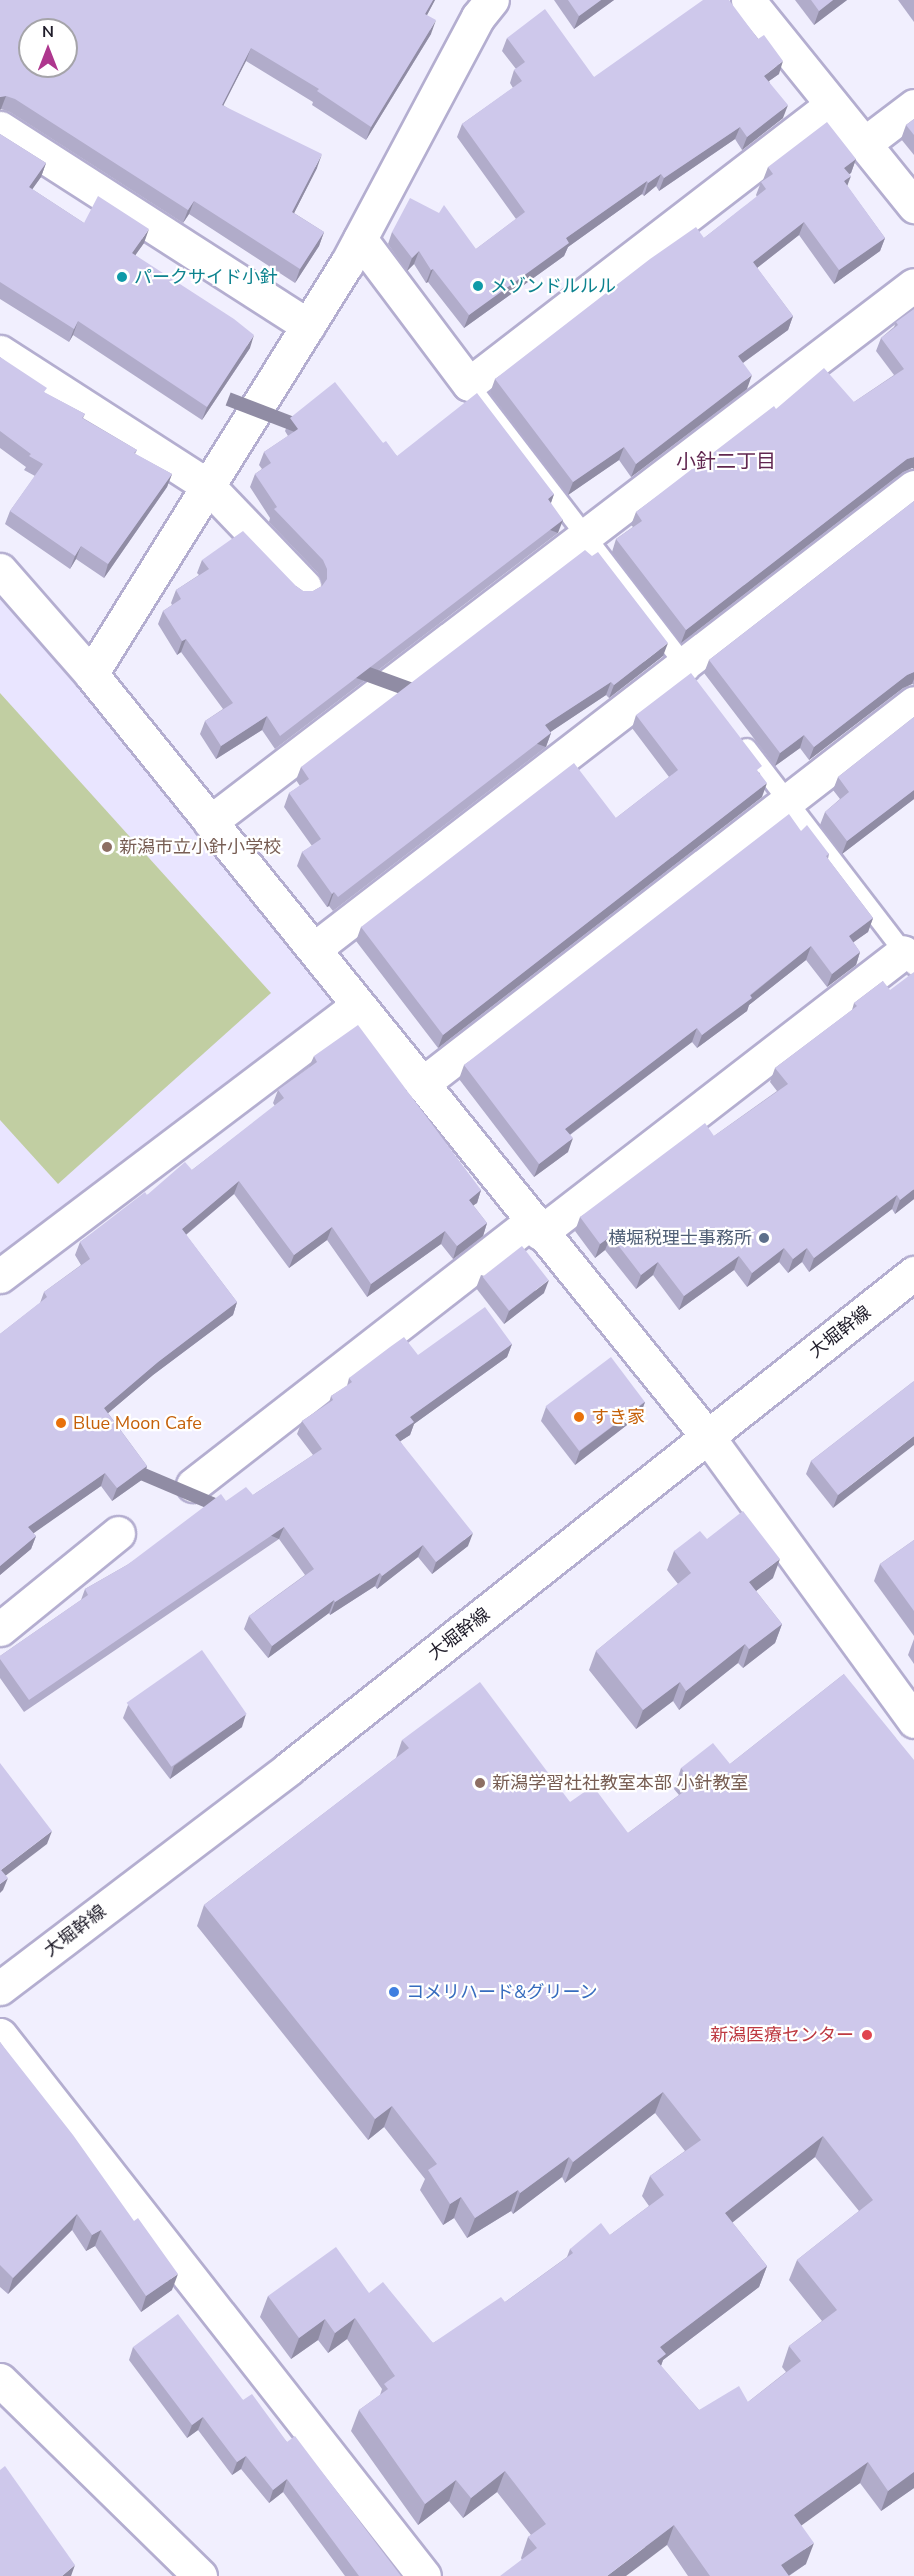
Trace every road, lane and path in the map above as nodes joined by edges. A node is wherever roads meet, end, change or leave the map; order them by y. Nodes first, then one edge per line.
1 (492, 0) edge
2 (748, 0) edge
3 (832, 104) junction
4 (914, 106) edge
5 (0, 128) edge
6 (864, 144) junction
7 (914, 206) edge
8 (360, 239) junction
9 (914, 285) edge
10 (308, 326) junction
11 (0, 352) edge
12 (470, 384) junction
13 (208, 486) junction
14 (914, 487) edge
15 (586, 535) junction
16 (0, 570) edge
17 (304, 586) dead end
18 (691, 673) junction
19 (91, 674) junction
20 (914, 703) edge
21 (739, 737) edge
22 (788, 801) junction
23 (210, 822) junction
24 (314, 949) junction
25 (909, 959) edge
26 (358, 1005) junction
27 (422, 1084) junction
28 (536, 1228) junction
29 (914, 1274) edge
30 (0, 1276) edge
31 (708, 1437) junction
32 (193, 1485) dead end
33 (118, 1533) dead end
34 (0, 1629) edge
35 (914, 1721) edge
36 (0, 1988) edge
37 (0, 2035) edge
38 (0, 2380) edge
39 (200, 2576) edge
40 (424, 2576) edge

1 - 8 street
2 - 3 street
3 - 6 street
3 - 12 street
4 - 6 street
5 - 10 street
6 - 7 street
8 - 10 street
8 - 12 street
9 - 15 street
10 - 13 street
11 - 13 street
12 - 15 lane
13 - 17 street
13 - 19 street
14 - 18 street
15 - 18 lane
15 - 23 street
16 - 19 street
18 - 24 street
19 - 23 street
20 - 22 street
21 - 22 lane
22 - 25 lane
22 - 27 street
23 - 24 street
24 - 26 street
25 - 28 street
26 - 27 street
26 - 30 street
27 - 28 street
28 - 31 street
28 - 32 street
29 - 31 street, 大堀幹線
31 - 35 street
31 - 36 street, 大堀幹線
33 - 34 street
37 - 40 street
38 - 39 street

